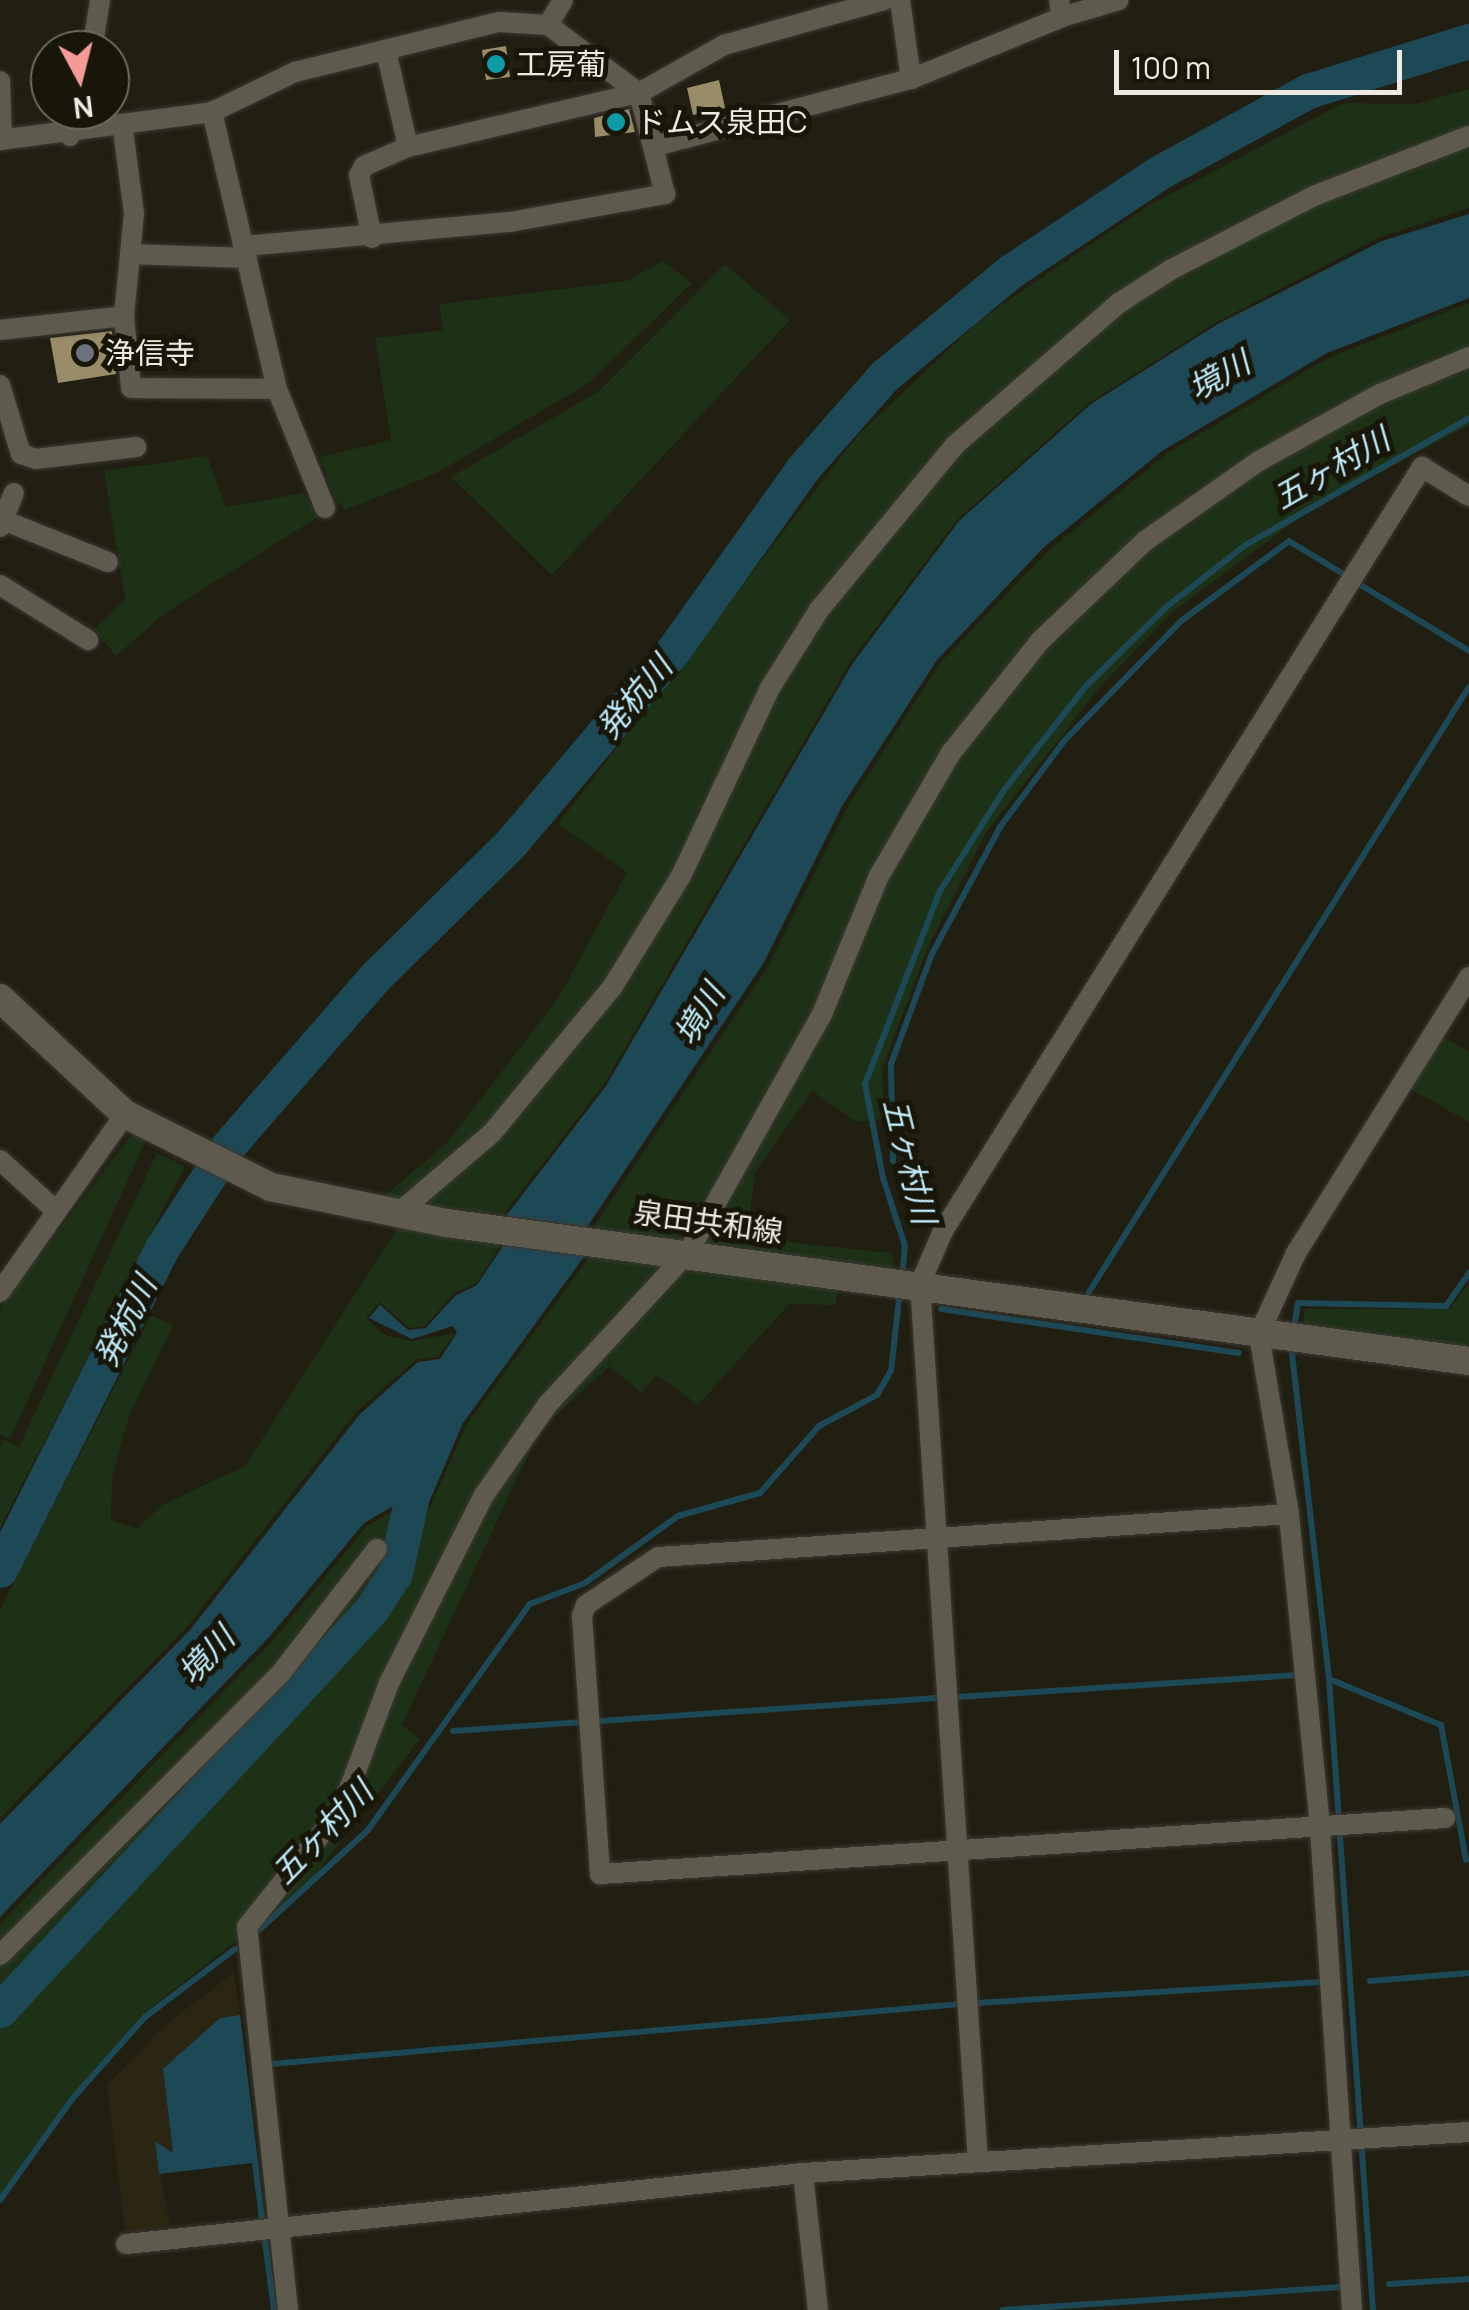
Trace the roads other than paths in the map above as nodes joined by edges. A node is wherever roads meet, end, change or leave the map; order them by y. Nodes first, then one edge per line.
1 (100, 0) edge
2 (563, 0) edge
3 (884, 0) edge
4 (900, 0) edge
5 (1119, 0) edge
6 (1061, 9) edge
7 (548, 25) junction
8 (95, 30) edge
9 (387, 55) junction
10 (911, 79) junction
11 (0, 81) edge
12 (639, 94) junction
13 (212, 112) junction
14 (130, 128) edge
15 (71, 130) edge
16 (122, 130) joint
17 (70, 136) junction
18 (1469, 136) edge
19 (1, 140) edge
20 (655, 146) junction
21 (408, 147) junction
22 (372, 238) junction
23 (246, 252) junction
24 (130, 254) junction
25 (124, 316) junction
26 (0, 330) edge
27 (1469, 358) edge
28 (0, 385) edge
29 (277, 389) junction
30 (136, 447) dead end
31 (14, 493) dead end
32 (1469, 496) edge
33 (325, 508) dead end
34 (1, 523) edge
35 (108, 562) dead end
36 (0, 585) edge
37 (88, 640) dead end
38 (1469, 977) edge
39 (0, 998) edge
40 (126, 1114) junction
41 (0, 1160) edge
42 (56, 1211) junction
43 (396, 1215) junction
44 (679, 1250) junction
45 (917, 1284) junction
46 (0, 1292) edge
47 (1264, 1335) junction
48 (1469, 1361) edge
49 (1289, 1514) junction
50 (938, 1538) junction
51 (377, 1549) dead end
52 (1445, 1818) dead end
53 (1325, 1825) junction
54 (958, 1850) junction
55 (0, 1955) edge
56 (1469, 2132) edge
57 (1345, 2140) junction
58 (978, 2162) junction
59 (803, 2173) junction
60 (278, 2226) junction
61 (126, 2244) dead end
62 (288, 2310) edge
63 (818, 2310) edge
64 (1352, 2310) edge

1 - 8 street
2 - 7 street
3 - 12 street
4 - 10 street
5 - 6 street
6 - 10 street
7 - 9 street
7 - 12 street
9 - 13 street
9 - 21 street
10 - 20 street
11 - 19 street
12 - 20 street
12 - 21 street
13 - 14 street
13 - 23 street
15 - 17 street
16 - 17 street
16 - 24 street
17 - 19 street
18 - 43 street
20 - 22 street
21 - 22 street
22 - 23 street
23 - 24 street
23 - 29 street
24 - 25 street
25 - 26 street
25 - 29 street
27 - 44 street
28 - 30 street
29 - 33 street
31 - 34 street
32 - 45 street
34 - 35 street
36 - 37 street
38 - 47 street
39 - 40 main road, 泉田共和線
40 - 42 street
40 - 43 main road, 泉田共和線
41 - 42 street
42 - 46 street
43 - 44 main road, 泉田共和線
44 - 45 main road, 泉田共和線
44 - 60 street
45 - 47 main road, 泉田共和線
45 - 50 street
47 - 48 main road, 泉田共和線
47 - 49 street
49 - 50 street
49 - 53 street
50 - 54 street
50 - 54 street
51 - 55 street
52 - 53 street
53 - 54 street
53 - 57 street
54 - 58 street
56 - 57 street
57 - 58 street
57 - 64 street
58 - 59 street
59 - 60 street
59 - 63 street
60 - 61 street
60 - 62 street

